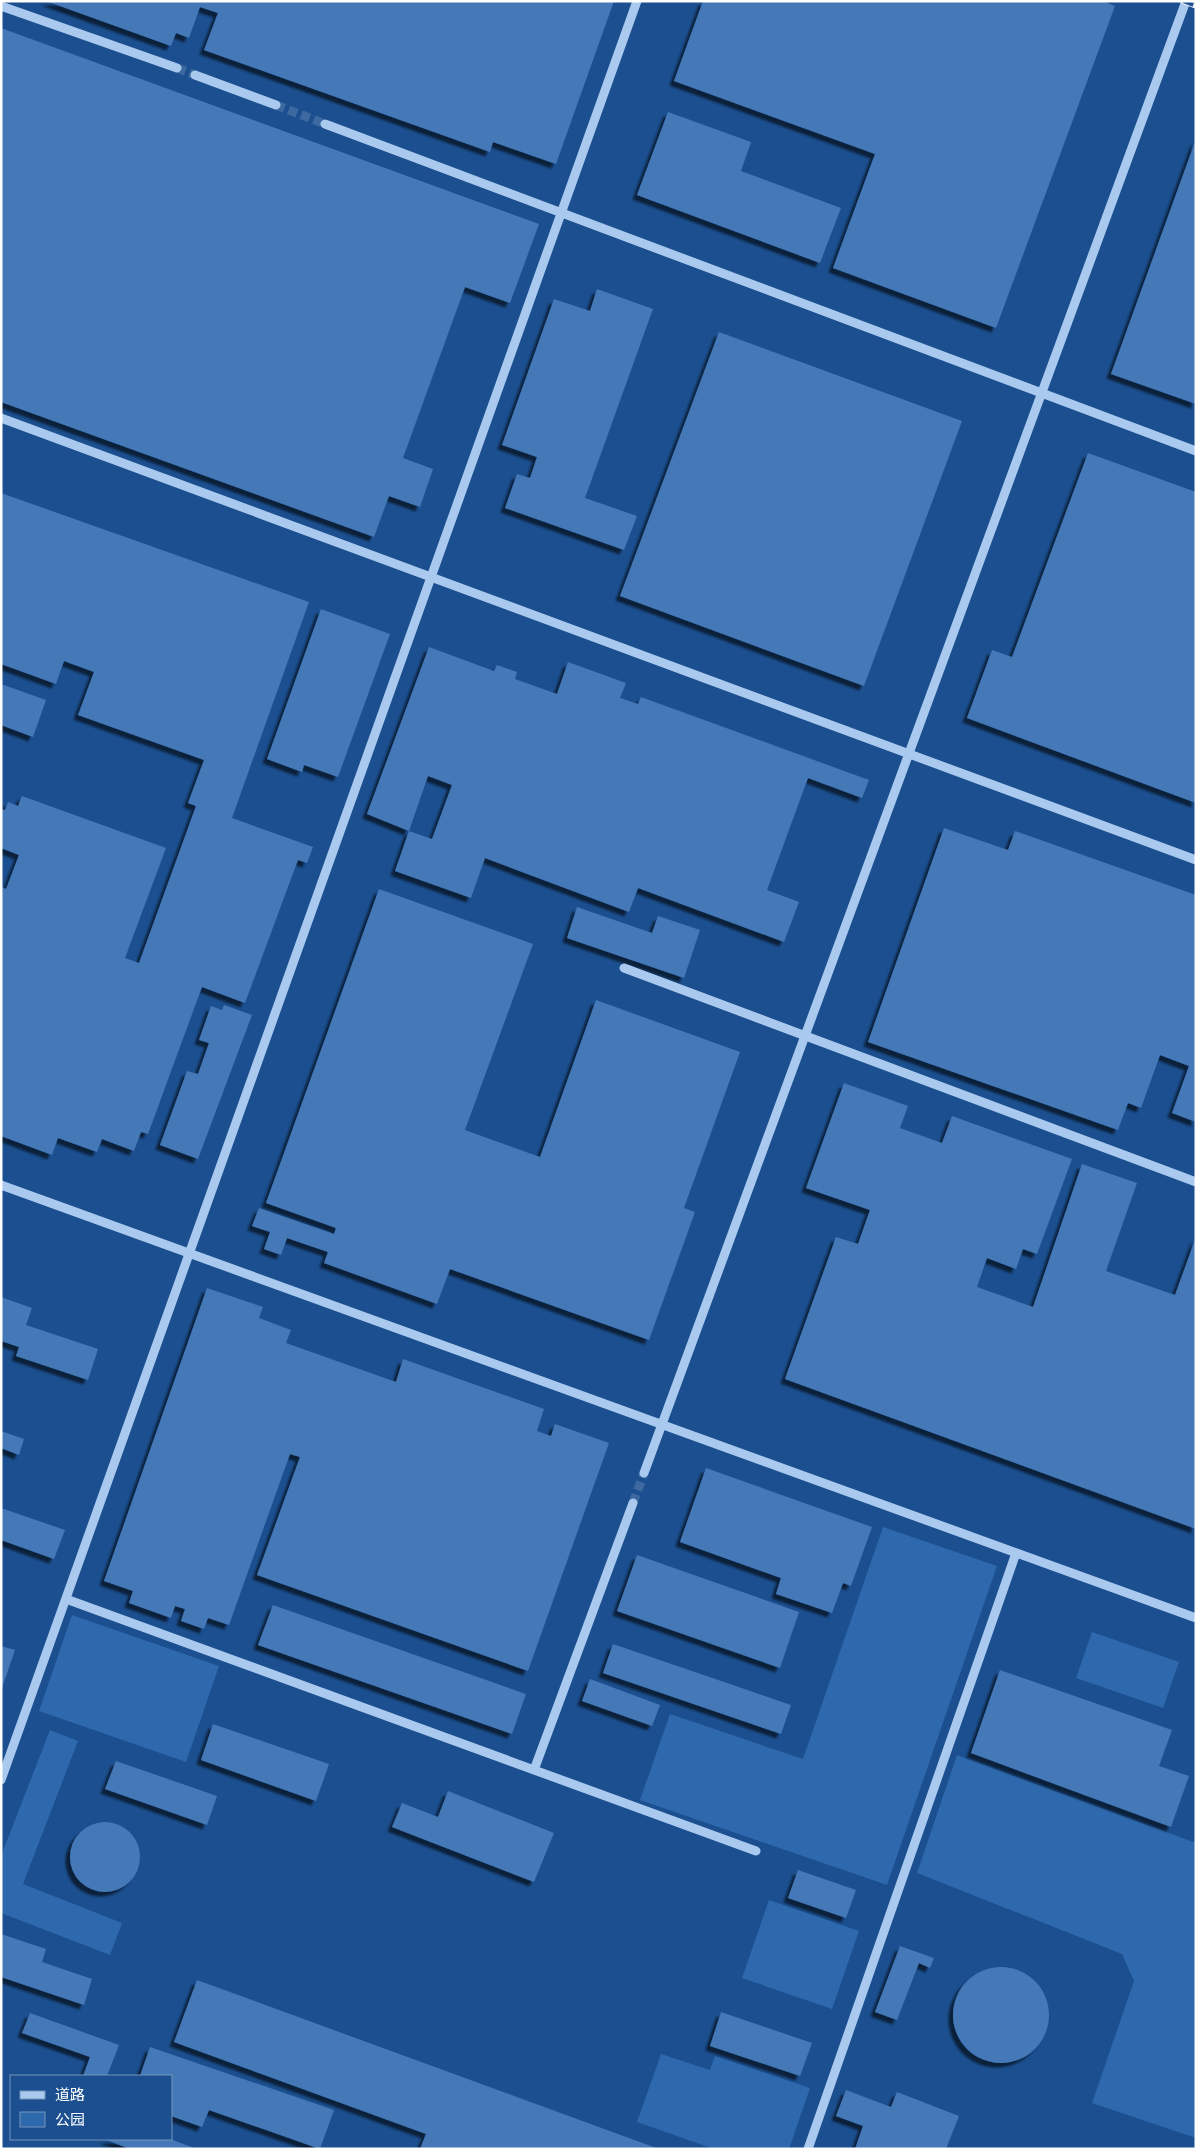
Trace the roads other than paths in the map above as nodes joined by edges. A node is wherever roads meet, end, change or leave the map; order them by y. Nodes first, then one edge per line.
1 (637, 1) edge
2 (1186, 1) edge
3 (1, 6) edge
4 (177, 68) tunnel mouth
5 (195, 75) tunnel mouth
6 (276, 105) tunnel mouth
7 (325, 124) tunnel mouth
8 (561, 213) junction
9 (1042, 393) junction
10 (1, 418) edge
11 (1196, 451) edge
12 (431, 577) junction
13 (909, 754) junction
14 (1196, 860) edge
15 (624, 968) dead end
16 (805, 1036) junction
17 (1196, 1182) edge
18 (1, 1185) edge
19 (189, 1253) junction
20 (662, 1424) junction
21 (644, 1473) tunnel mouth
22 (633, 1503) tunnel mouth
23 (1016, 1553) junction
24 (66, 1599) junction
25 (1196, 1618) edge
26 (534, 1770) junction
27 (1, 1780) edge
28 (756, 1851) dead end
29 (808, 2149) edge

1 - 8 lane
2 - 9 lane
3 - 4 lane
5 - 6 lane
7 - 8 lane
8 - 9 lane
8 - 12 lane
9 - 11 lane
9 - 13 lane
10 - 12 lane
12 - 13 lane
12 - 19 lane
13 - 14 lane
13 - 16 lane
15 - 16 lane
16 - 17 lane
16 - 20 lane
18 - 19 lane
19 - 20 lane
19 - 24 lane
20 - 21 lane
20 - 23 lane
22 - 26 lane
23 - 25 lane
23 - 29 lane
24 - 26 lane
24 - 27 lane
26 - 28 lane

